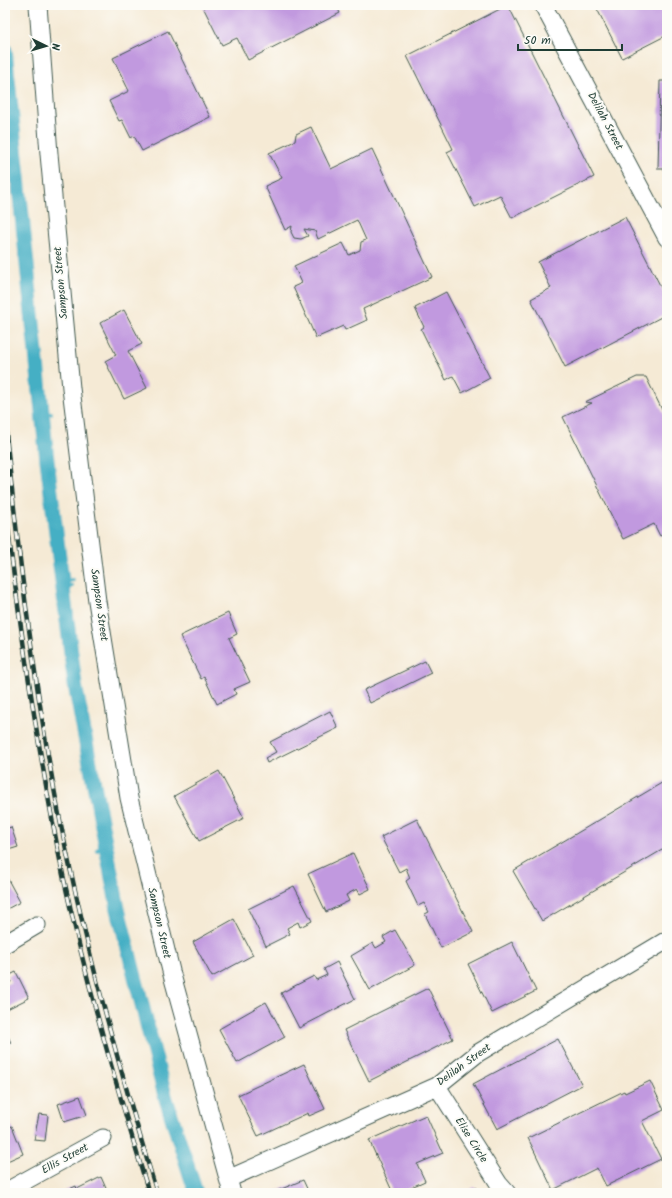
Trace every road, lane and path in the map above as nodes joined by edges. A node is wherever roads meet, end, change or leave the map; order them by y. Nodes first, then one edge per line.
1 (38, 5) edge
2 (543, 5) edge
3 (667, 238) edge
4 (38, 925) dead end
5 (667, 940) edge
6 (5, 944) edge
7 (437, 1086) junction
8 (103, 1138) dead end
9 (230, 1186) edge
10 (5, 1192) edge
11 (507, 1193) edge

1 - 9 street, Sampson Street
2 - 3 street, Delilah Street
4 - 6 street
5 - 7 street, Delilah Street
7 - 9 street, Delilah Street
7 - 11 street, Elise Circle
8 - 10 street, Ellis Street

